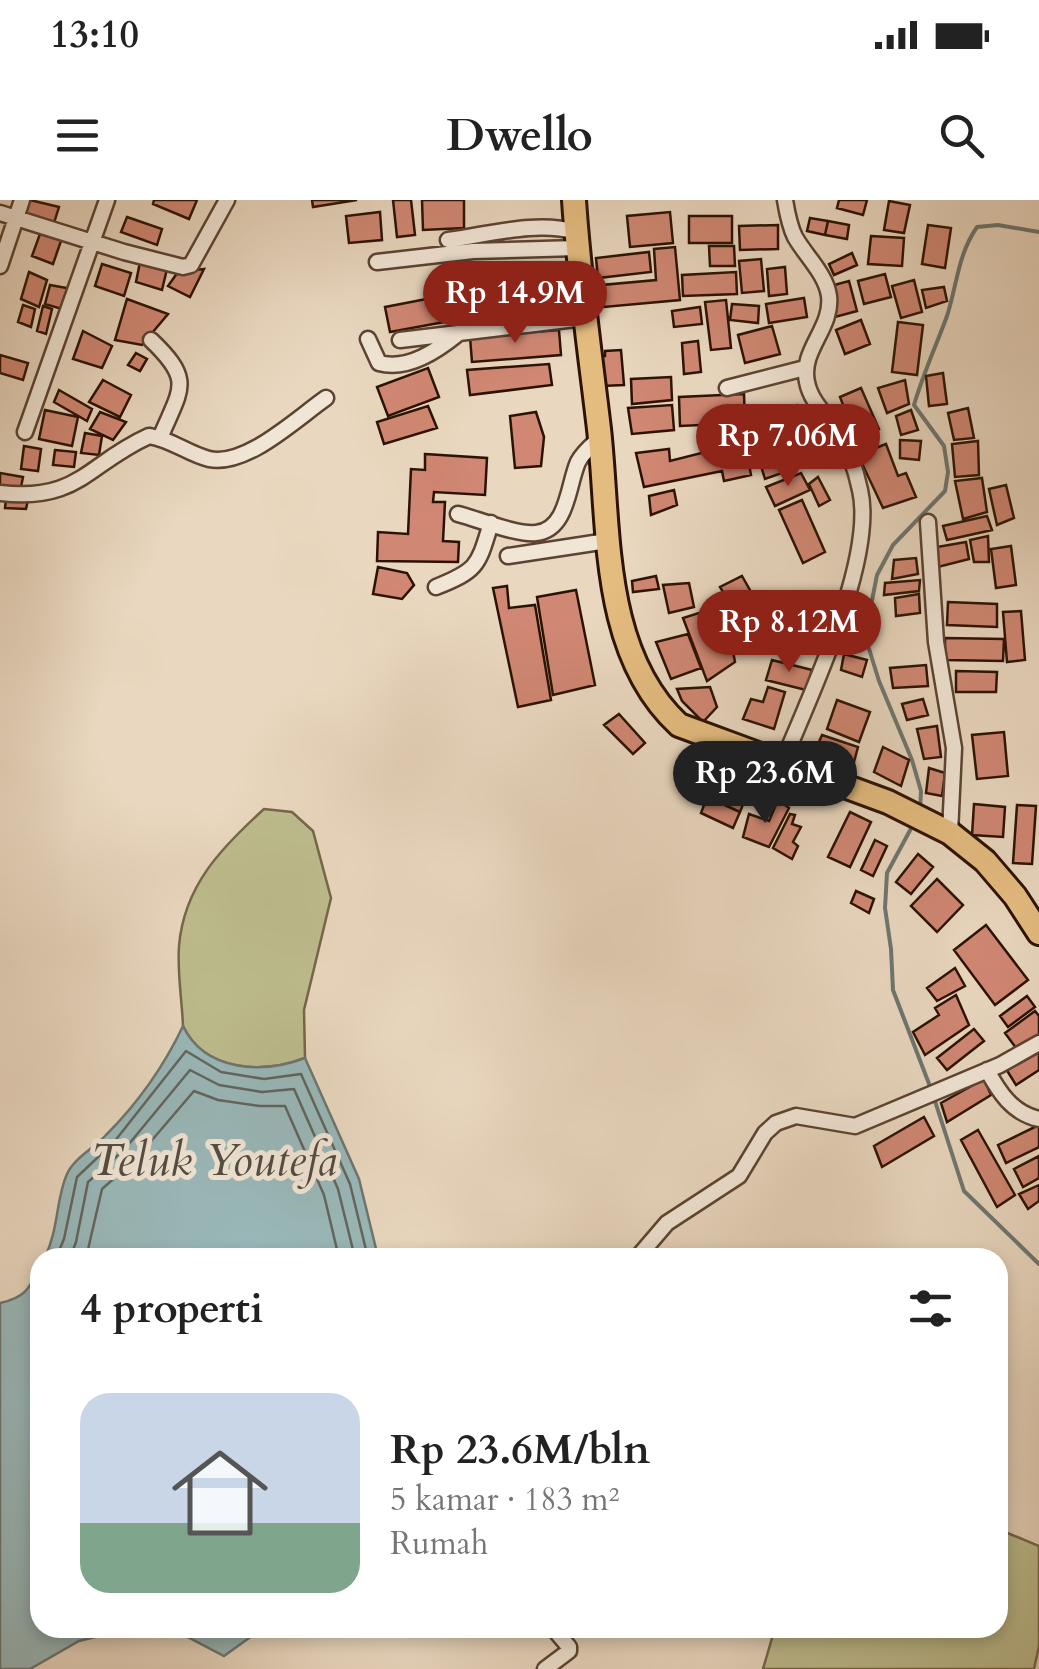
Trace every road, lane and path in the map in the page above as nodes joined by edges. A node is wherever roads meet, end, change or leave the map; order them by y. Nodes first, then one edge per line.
1 (22, 200) edge
2 (107, 200) edge
3 (227, 200) edge
4 (574, 200) edge
5 (786, 200) edge
6 (0, 213) edge
7 (16, 219) junction
8 (448, 240) dead end
9 (577, 240) junction
10 (92, 241) junction
11 (377, 262) dead end
12 (0, 266) edge
13 (584, 318) junction
14 (460, 332) junction
15 (368, 339) dead end
16 (150, 340) dead end
17 (400, 340) dead end
18 (805, 368) junction
19 (726, 388) dead end
20 (326, 398) dead end
21 (25, 432) dead end
22 (160, 438) junction
23 (600, 438) junction
24 (0, 493) edge
25 (458, 514) dead end
26 (491, 522) junction
27 (928, 522) dead end
28 (607, 542) junction
29 (508, 556) dead end
30 (436, 587) dead end
31 (782, 764) junction
32 (950, 833) junction
33 (1039, 933) edge
34 (1039, 1043) edge
35 (981, 1073) junction
36 (1039, 1119) edge
37 (646, 1248) edge
38 (561, 1638) edge
39 (546, 1669) edge

1 - 7 street
2 - 10 street
3 - 10 street
4 - 9 highway
5 - 18 street
6 - 7 street
7 - 10 street
7 - 12 street
8 - 9 street
9 - 11 street
9 - 13 highway
10 - 21 street
13 - 14 street
13 - 23 highway
14 - 15 street
14 - 17 street
16 - 22 street
18 - 19 street
18 - 31 street
20 - 22 street
22 - 24 street
23 - 26 street
23 - 28 highway
25 - 26 street
26 - 30 street
27 - 32 street
28 - 29 street
28 - 31 highway
31 - 32 highway
32 - 33 highway
34 - 35 street
35 - 36 street
35 - 37 street
38 - 39 street

